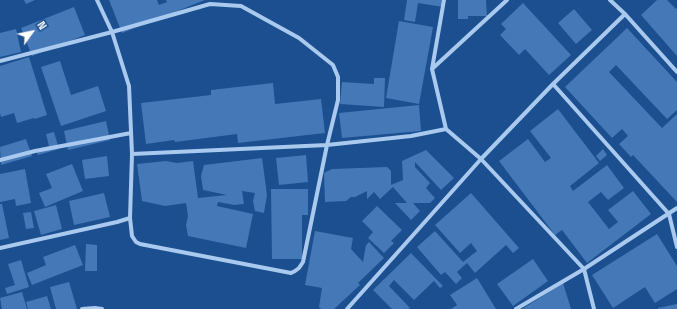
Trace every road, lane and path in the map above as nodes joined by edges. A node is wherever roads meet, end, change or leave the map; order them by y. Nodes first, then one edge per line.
1 (97, 0) edge
2 (444, 0) edge
3 (507, 0) edge
4 (610, 0) edge
5 (625, 14) junction
6 (112, 32) junction
7 (0, 61) edge
8 (432, 69) junction
9 (677, 72) edge
10 (554, 84) junction
11 (446, 129) junction
12 (131, 133) junction
13 (327, 145) junction
14 (132, 154) junction
15 (0, 160) edge
16 (481, 160) junction
17 (677, 208) edge
18 (669, 214) junction
19 (130, 218) junction
20 (677, 247) edge
21 (0, 248) edge
22 (584, 269) junction
23 (82, 309) edge
24 (102, 309) edge
25 (347, 309) edge
26 (516, 309) edge
27 (594, 309) edge

1 - 6 street
2 - 8 street
3 - 8 street
4 - 5 street
5 - 9 street
5 - 10 street
6 - 7 street
6 - 12 street
6 - 13 street
8 - 11 street
10 - 16 street
10 - 18 street
11 - 13 street
11 - 16 street
12 - 14 street
12 - 15 street
13 - 14 street
13 - 19 street
14 - 19 street
16 - 22 street
16 - 25 street
17 - 18 street
18 - 20 street
18 - 22 street
19 - 21 street
22 - 26 street
22 - 27 street
23 - 24 street

